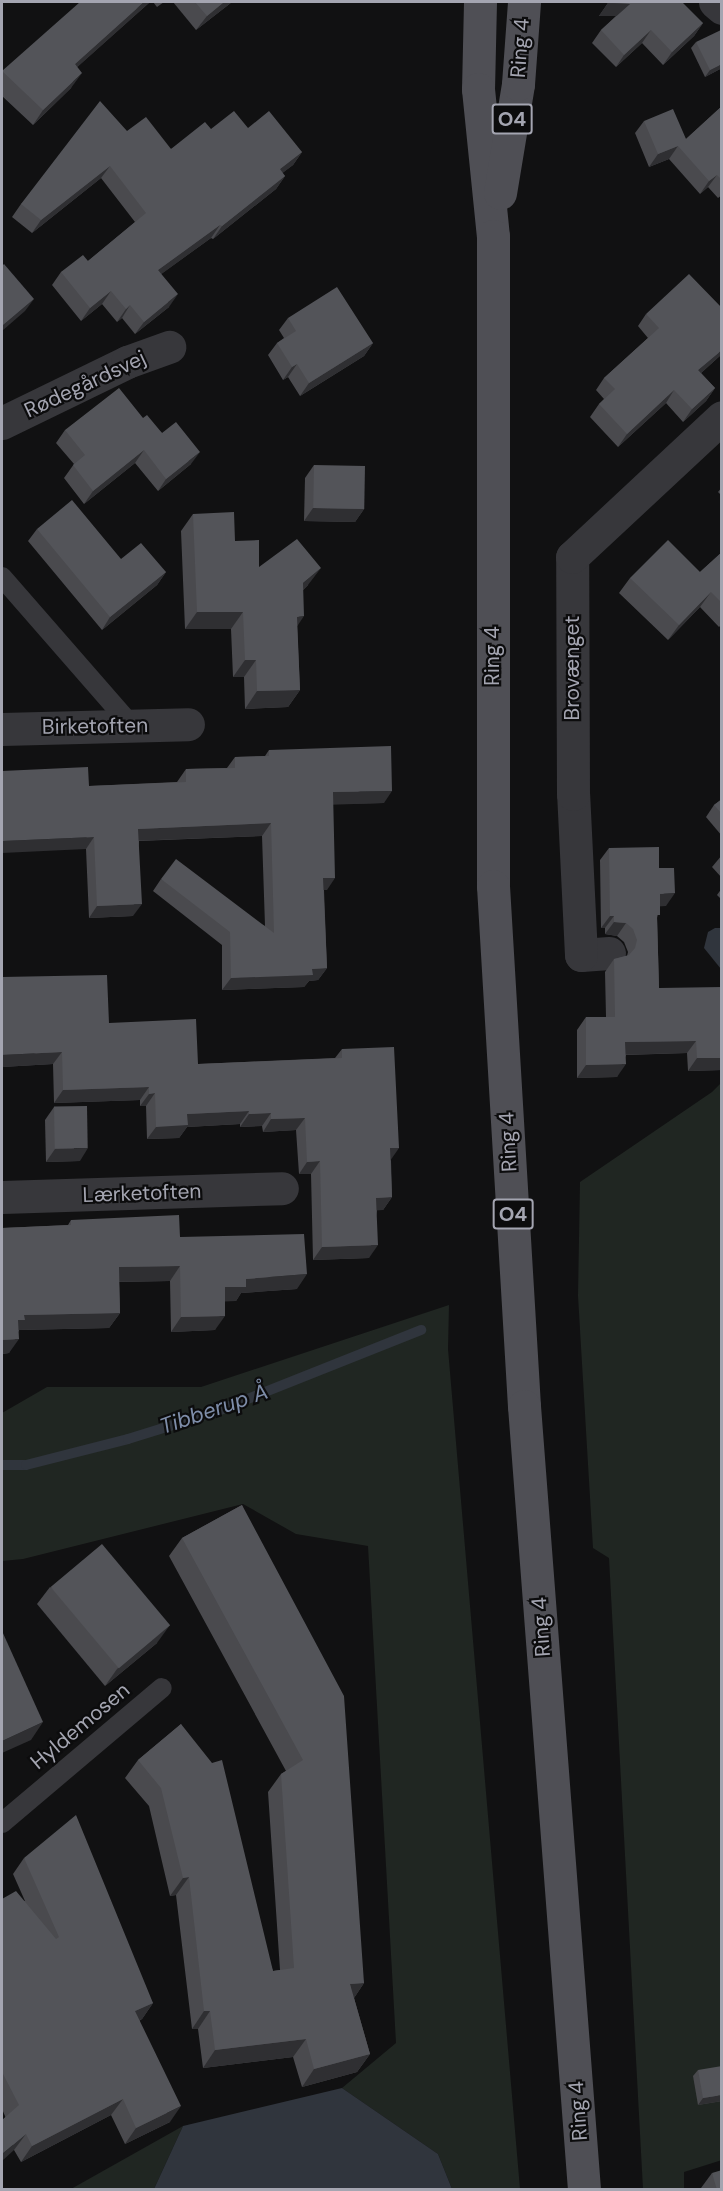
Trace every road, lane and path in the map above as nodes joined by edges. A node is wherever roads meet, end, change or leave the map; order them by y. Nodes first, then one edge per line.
1 (480, 2) edge
2 (524, 2) edge
3 (715, 2) edge
4 (722, 8) edge
5 (493, 236) junction
6 (169, 347) dead end
7 (722, 417) edge
8 (2, 423) edge
9 (2, 577) edge
10 (188, 724) dead end
11 (132, 726) junction
12 (2, 729) edge
13 (609, 953) dead end
14 (282, 1188) dead end
15 (2, 1197) edge
16 (162, 1688) dead end
17 (2, 1823) edge
18 (584, 2190) edge

1 - 5 main road, Ring 4 / O4
2 - 5 main road, Ring 4 / O4
3 - 4 street
5 - 18 main road, Ring 4 / O4
6 - 8 street, Rødegårdsvej
7 - 13 street, Brovænget
9 - 11 lane
10 - 11 street, Birketoften
11 - 12 street, Birketoften
14 - 15 street, Lærketoften
16 - 17 lane, Hyldemosen

